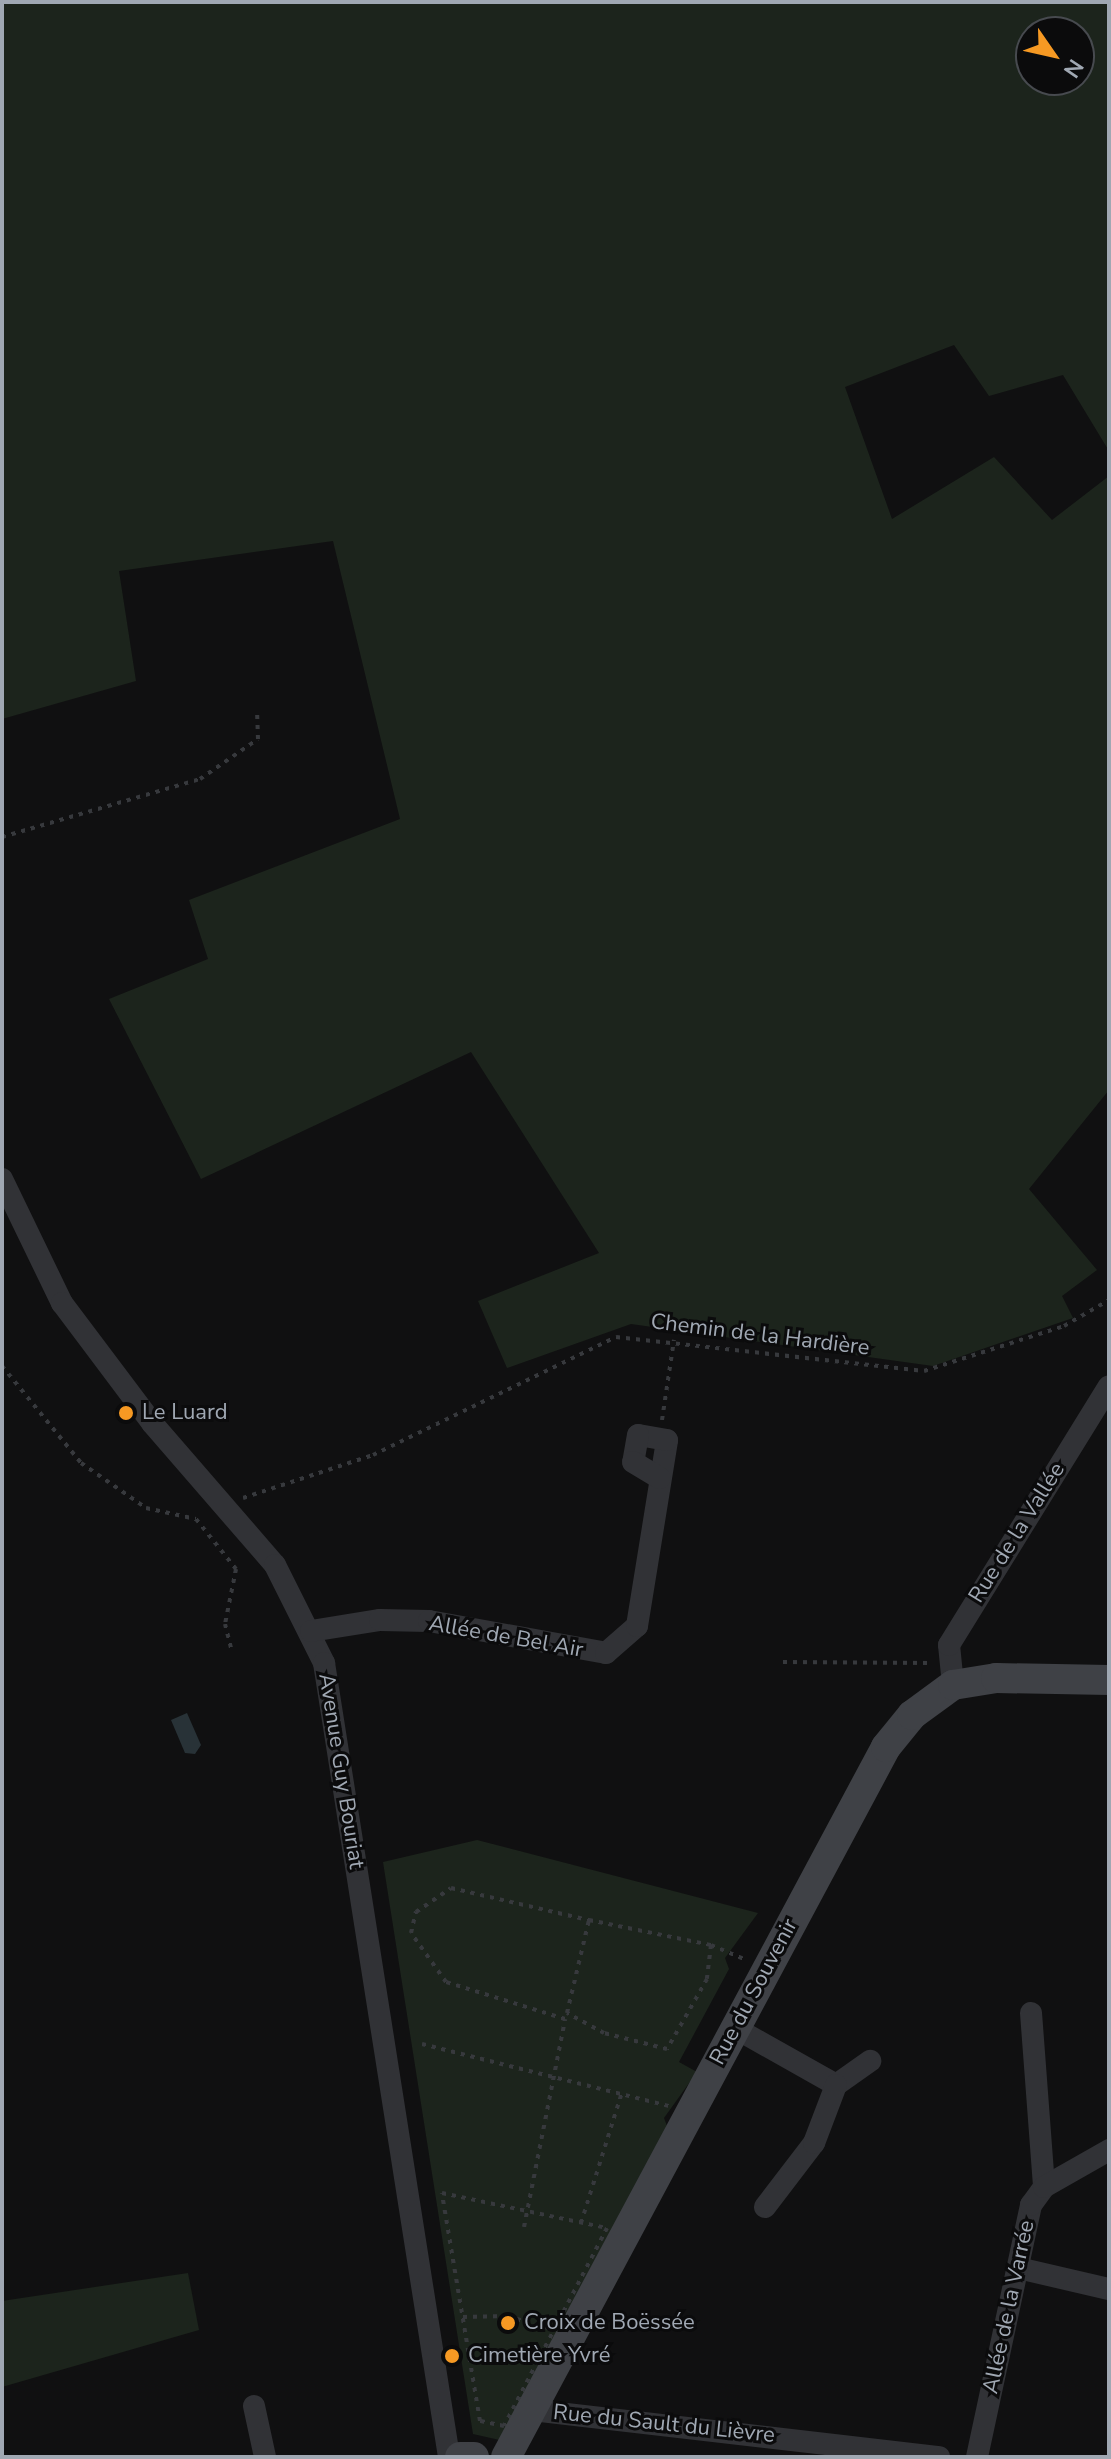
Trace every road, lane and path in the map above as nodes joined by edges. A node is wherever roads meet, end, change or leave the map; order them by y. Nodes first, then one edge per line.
1 (257, 711) dead end
2 (2, 837) edge
3 (2, 1179) edge
4 (1109, 1300) edge
5 (674, 1340) junction
6 (2, 1366) edge
7 (1109, 1386) edge
8 (660, 1438) joint
9 (237, 1502) dead end
10 (311, 1631) junction
11 (231, 1648) dead end
12 (783, 1662) dead end
13 (950, 1674) junction
14 (1109, 1680) edge
15 (589, 1920) junction
16 (711, 1945) junction
17 (767, 1970) junction
18 (1031, 2013) dead end
19 (566, 2016) junction
20 (735, 2028) junction
21 (422, 2044) dead end
22 (870, 2061) dead end
23 (554, 2076) junction
24 (836, 2085) junction
25 (622, 2092) junction
26 (671, 2107) dead end
27 (1109, 2150) edge
28 (1044, 2187) junction
29 (765, 2207) dead end
30 (527, 2212) junction
31 (524, 2227) dead end
32 (1018, 2268) junction
33 (1109, 2289) edge
34 (463, 2317) junction
35 (554, 2329) dead end
36 (254, 2406) dead end
37 (532, 2410) junction
38 (492, 2423) dead end
39 (265, 2457) edge
40 (449, 2457) edge
41 (460, 2457) edge
42 (474, 2457) edge
43 (506, 2457) edge
44 (939, 2457) edge
45 (977, 2457) edge

1 - 2 path
3 - 10 street, Avenue Guy Bouriat
4 - 5 path, Chemin de la Hardière
5 - 8 path
5 - 9 path, Chemin de la Hardière
6 - 11 path
7 - 13 street, Rue de la Vallée
8 - 10 street, Allée de Bel Air
10 - 40 street, Avenue Guy Bouriat
12 - 13 path
13 - 14 street, Rue du Souvenir
13 - 17 street, Rue du Souvenir
15 - 16 path
15 - 19 path
15 - 19 path
16 - 17 path
16 - 19 path
17 - 20 street, Rue du Souvenir
18 - 28 street
19 - 23 path
20 - 24 street
20 - 37 street, Rue du Souvenir
21 - 23 path
22 - 24 street
23 - 25 path
23 - 30 path
24 - 29 street
25 - 26 path
25 - 30 path
27 - 28 street
28 - 32 street, Allée de la Varrée
30 - 31 path
30 - 34 path
32 - 33 street
32 - 45 street, Allée de la Varrée
34 - 35 path
34 - 38 path
36 - 39 street
37 - 43 street, Rue du Souvenir
37 - 44 street, Rue du Sault du Lièvre
41 - 42 street

